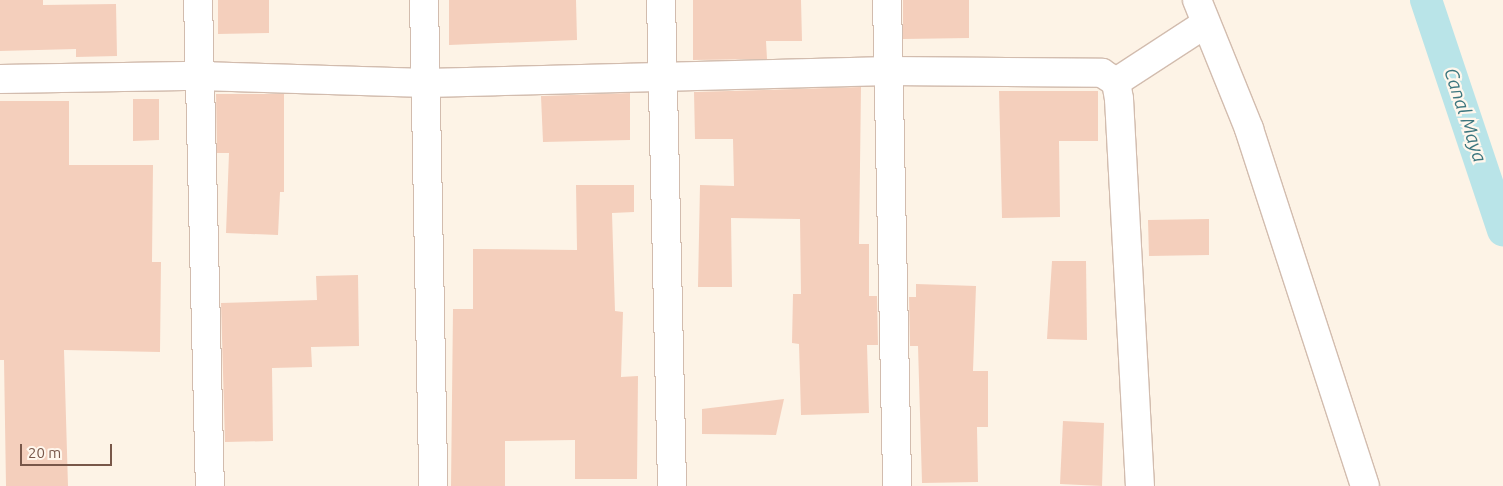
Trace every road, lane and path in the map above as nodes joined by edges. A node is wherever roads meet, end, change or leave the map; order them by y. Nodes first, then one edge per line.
1 (198, 0) edge
2 (424, 0) edge
3 (661, 0) edge
4 (887, 0) edge
5 (1201, 12) edge
6 (890, 71) junction
7 (200, 76) junction
8 (663, 78) junction
9 (0, 79) edge
10 (1116, 82) junction
11 (426, 83) junction
12 (210, 486) edge
13 (434, 486) edge
14 (672, 486) edge
15 (897, 486) edge
16 (1140, 486) edge
17 (1365, 486) edge

1 - 7 street
2 - 11 street
3 - 8 street
4 - 6 street
5 - 10 street
5 - 17 street
6 - 8 street
6 - 10 street
6 - 15 street
7 - 9 street
7 - 11 street
7 - 12 street
8 - 11 street
8 - 14 street
10 - 16 street
11 - 13 street

